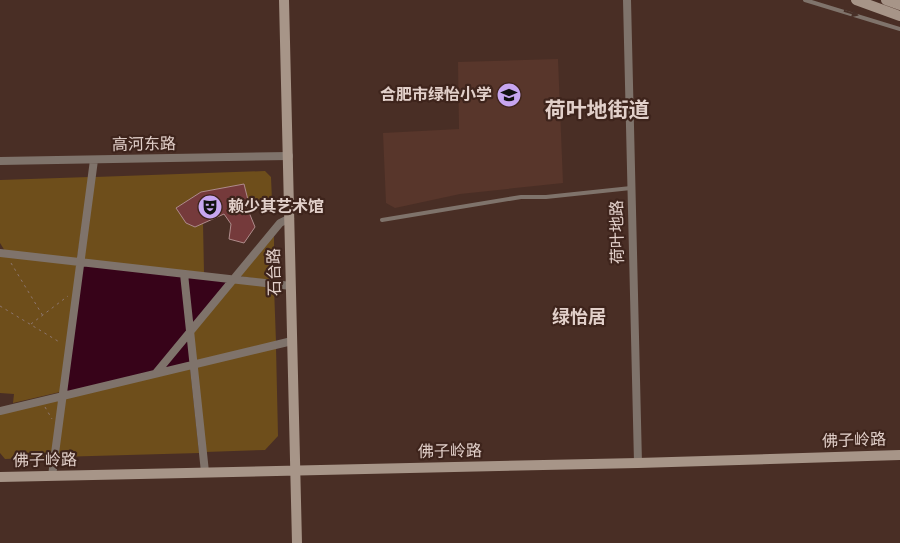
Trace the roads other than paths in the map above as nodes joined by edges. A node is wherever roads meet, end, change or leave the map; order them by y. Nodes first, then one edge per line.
1 (284, 0) edge
2 (627, 0) edge
3 (804, 0) edge
4 (856, 0) edge
5 (886, 0) edge
6 (900, 5) edge
7 (900, 16) edge
8 (900, 29) edge
9 (288, 156) junction
10 (94, 160) junction
11 (0, 161) edge
12 (631, 188) junction
13 (290, 218) junction
14 (382, 220) dead end
15 (4, 254) edge
16 (80, 262) junction
17 (184, 274) junction
18 (234, 280) junction
19 (291, 286) junction
20 (190, 332) junction
21 (292, 341) junction
22 (193, 364) junction
23 (156, 373) junction
24 (63, 396) junction
25 (0, 411) edge
26 (900, 455) edge
27 (638, 463) junction
28 (294, 470) junction
29 (205, 472) junction
30 (52, 476) junction
31 (0, 477) edge
32 (296, 543) edge

1 - 9 street, 石台路
2 - 12 street, 荷叶地路
3 -> 8 lane
4 - 7 street
5 - 6 street
9 - 10 street, 高河东路
9 - 13 street, 石台路
10 - 11 street, 高河东路
10 - 16 street
12 - 14 lane
12 - 27 street, 荷叶地路
13 - 18 street
13 - 19 street, 石台路
15 - 16 street
16 - 17 street
16 - 24 street
17 - 18 street
17 - 20 street
18 - 19 street
18 - 20 street
19 - 21 street, 石台路
20 - 22 street
20 - 23 street
21 - 22 street
21 - 28 street, 石台路
22 - 23 street
22 - 29 street
23 - 24 street
24 - 25 street
24 - 30 street
26 - 27 street, 佛子岭路
27 - 28 street, 佛子岭路
28 - 29 street, 佛子岭路
28 - 32 street, 石台路
29 - 30 street, 佛子岭路
30 - 31 street, 佛子岭路

